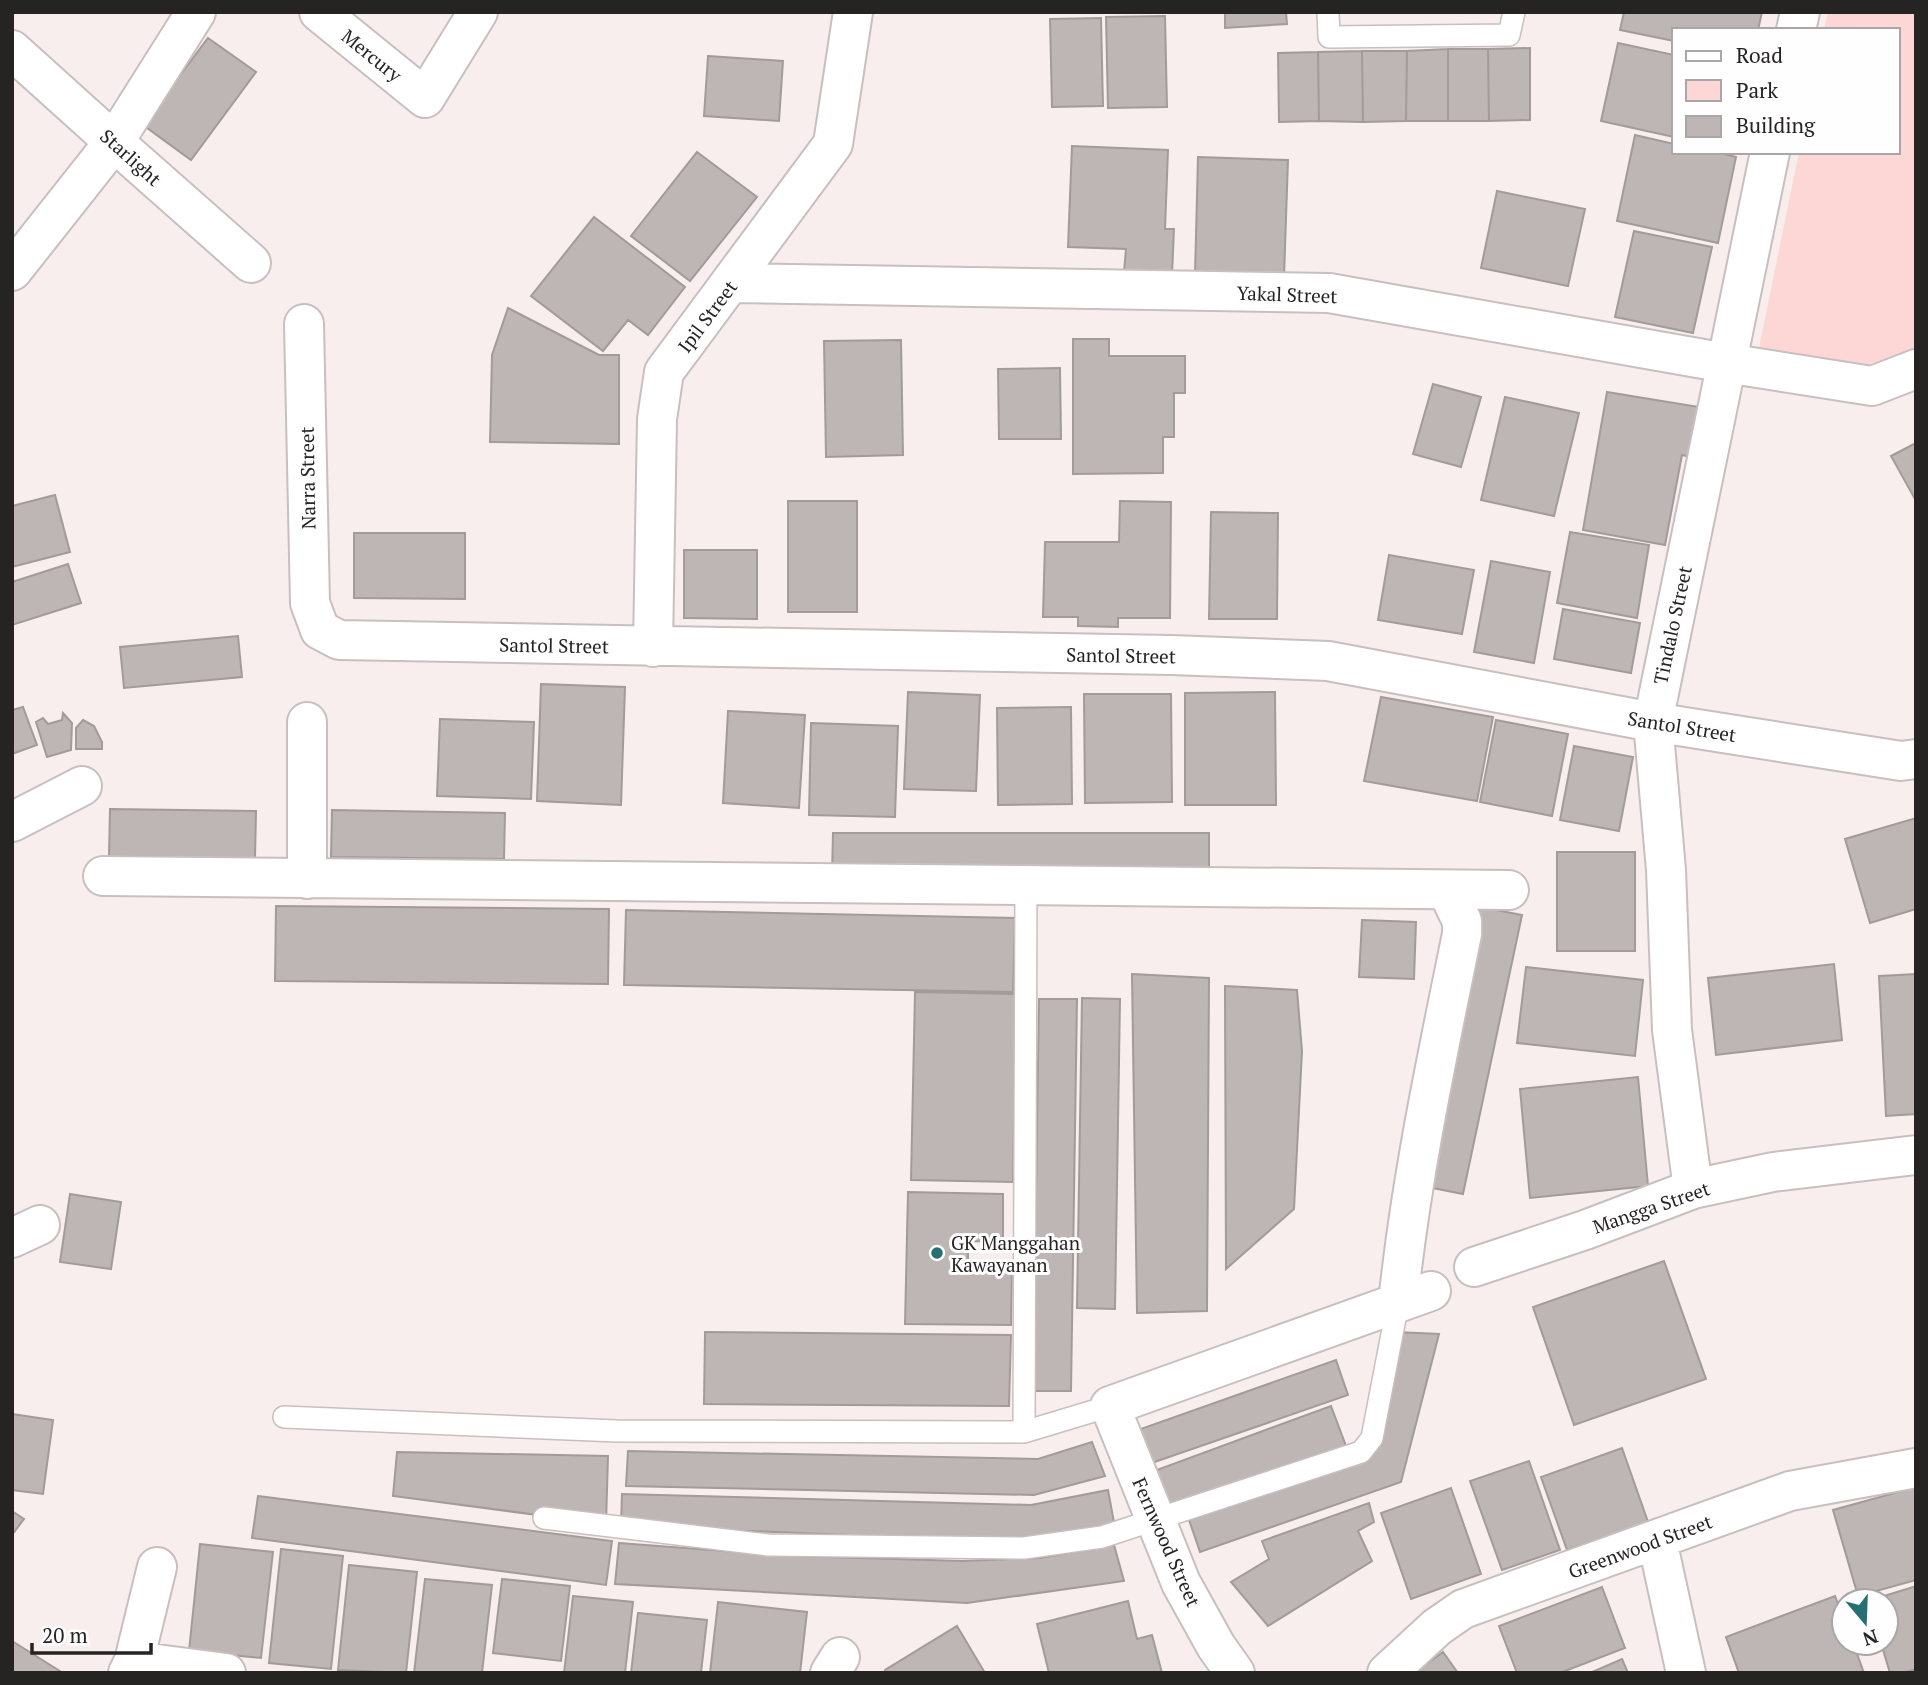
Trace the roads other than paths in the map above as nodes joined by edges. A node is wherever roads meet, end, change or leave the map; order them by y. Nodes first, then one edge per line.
1 (196, 12) edge
2 (319, 12) edge
3 (478, 12) edge
4 (853, 12) edge
5 (1328, 12) edge
6 (1514, 12) edge
7 (12, 50) edge
8 (114, 142) junction
9 (1770, 154) edge
10 (251, 263) dead end
11 (12, 271) edge
12 (731, 284) junction
13 (304, 324) dead end
14 (1726, 363) junction
15 (1916, 369) edge
16 (320, 630) joint
17 (653, 647) junction
18 (307, 722) dead end
19 (1653, 722) junction
20 (1916, 758) edge
21 (82, 786) dead end
22 (12, 822) edge
23 (103, 876) dead end
24 (307, 878) junction
25 (1026, 886) junction
26 (1447, 890) junction
27 (1509, 890) dead end
28 (1916, 1155) edge
29 (1693, 1189) junction
30 (1474, 1267) dead end
31 (1415, 1297) junction
32 (1110, 1406) junction
33 (284, 1417) dead end
34 (1024, 1432) junction
35 (1916, 1468) edge
36 (544, 1518) dead end
37 (1155, 1521) junction
38 (1657, 1540) junction
39 (157, 1567) dead end
40 (131, 1667) edge
41 (226, 1673) edge
42 (1234, 1673) edge
43 (1387, 1673) edge
44 (1686, 1673) edge

1 - 8 street
2 - 3 street, Mercury
4 - 12 street, Ipil Street
5 - 6 lane
7 - 8 street, Starlight
8 - 10 street, Starlight
8 - 11 street
9 - 14 street, Tindalo Street
12 - 14 street, Yakal Street
12 - 17 street, Ipil Street
13 - 16 street, Narra Street
14 - 15 street, Yakal Street
14 - 19 street, Tindalo Street
16 - 17 street, Santol Street
17 - 19 street, Santol Street
18 - 24 street
19 - 20 street, Santol Street
19 - 29 street, Tindalo Street
21 - 22 street
23 - 24 street
24 - 25 street
25 - 26 street
25 - 34 lane
26 - 27 street
26 - 31 street
28 - 29 street, Mangga Street
29 - 30 street, Mangga Street
31 - 32 street
31 - 37 lane
32 - 34 lane
32 - 37 street, Fernwood Street
33 - 34 lane
35 - 38 street, Greenwood Street
36 - 37 lane
37 - 42 street, Fernwood Street
38 - 43 street, Greenwood Street
38 - 44 street
39 - 40 street
40 - 41 street

